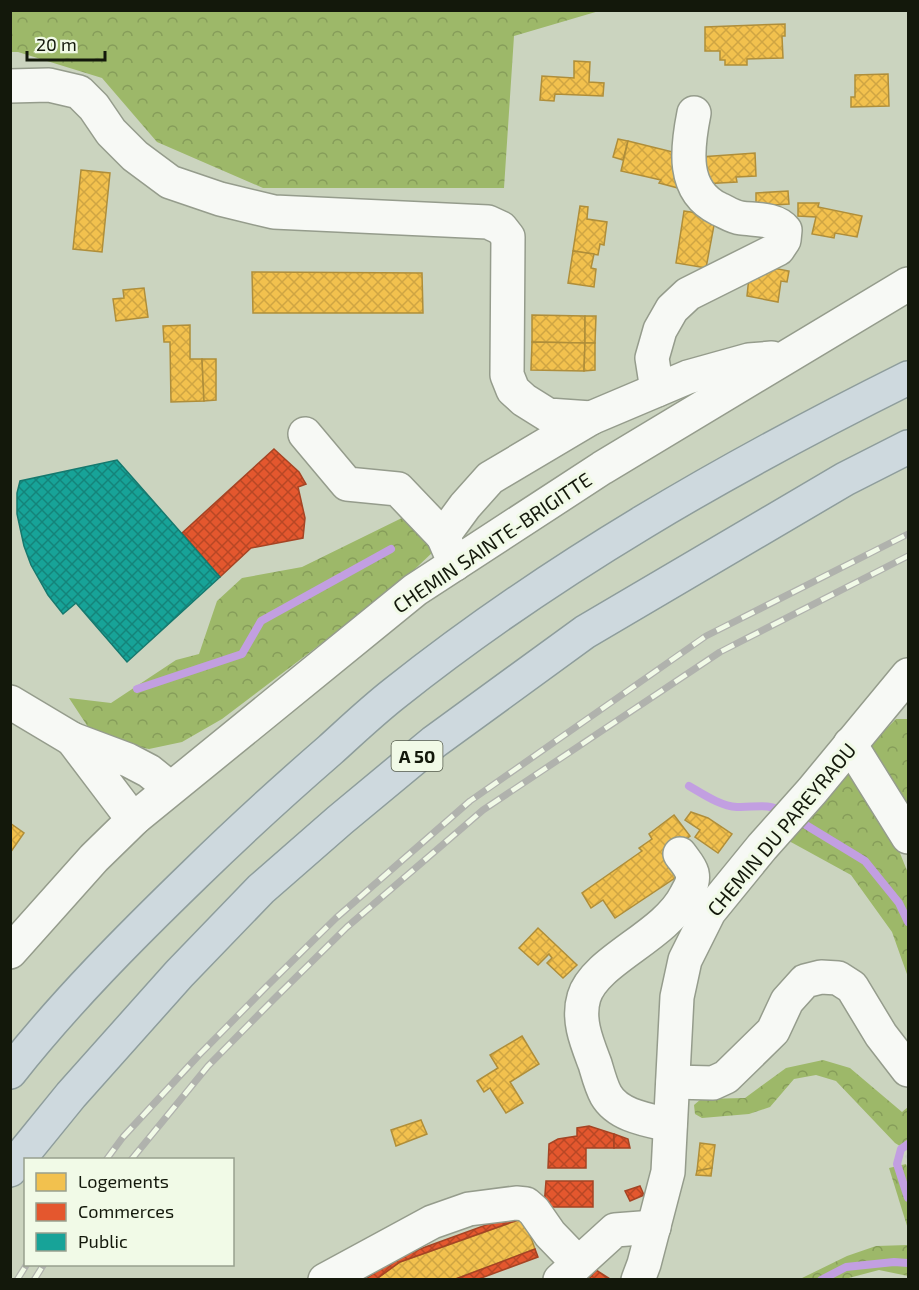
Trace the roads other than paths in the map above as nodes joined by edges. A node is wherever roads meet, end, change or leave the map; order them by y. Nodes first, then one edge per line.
1 (10, 86) edge
2 (694, 113) dead end
3 (909, 284) edge
4 (786, 357) junction
5 (909, 378) edge
6 (657, 390) junction
7 (591, 418) junction
8 (305, 434) dead end
9 (909, 447) edge
10 (449, 550) junction
11 (902, 694) edge
12 (10, 702) edge
13 (72, 739) junction
14 (850, 744) junction
15 (170, 788) junction
16 (135, 818) junction
17 (909, 837) edge
18 (680, 854) dead end
19 (10, 952) edge
20 (909, 1070) edge
21 (10, 1072) edge
22 (673, 1082) junction
23 (670, 1125) junction
24 (10, 1170) edge
25 (654, 1227) junction
26 (569, 1271) edge
27 (325, 1280) edge
28 (638, 1280) edge

1 - 7 street
2 - 6 street
3 - 4 street, CHEMIN SAINTE-BRIGITTE
4 - 6 street
4 - 10 street, CHEMIN SAINTE-BRIGITTE
5 - 21 highway
6 - 7 street
7 - 10 street
8 - 10 street
9 - 24 highway, A 50
10 - 15 street, CHEMIN SAINTE-BRIGITTE
11 - 14 street, CHEMIN DU PAREYRAOU
12 - 13 street
13 - 15 street
13 - 16 street
14 - 17 street
14 - 22 street, CHEMIN DU PAREYRAOU
15 - 16 street, CHEMIN SAINTE-BRIGITTE
16 - 19 street, CHEMIN SAINTE-BRIGITTE
18 - 23 street
20 - 22 street
22 - 23 street, CHEMIN DU PAREYRAOU
23 - 25 street, CHEMIN DU PAREYRAOU
25 - 26 street
25 - 28 street, CHEMIN DU PAREYRAOU
26 - 27 street

